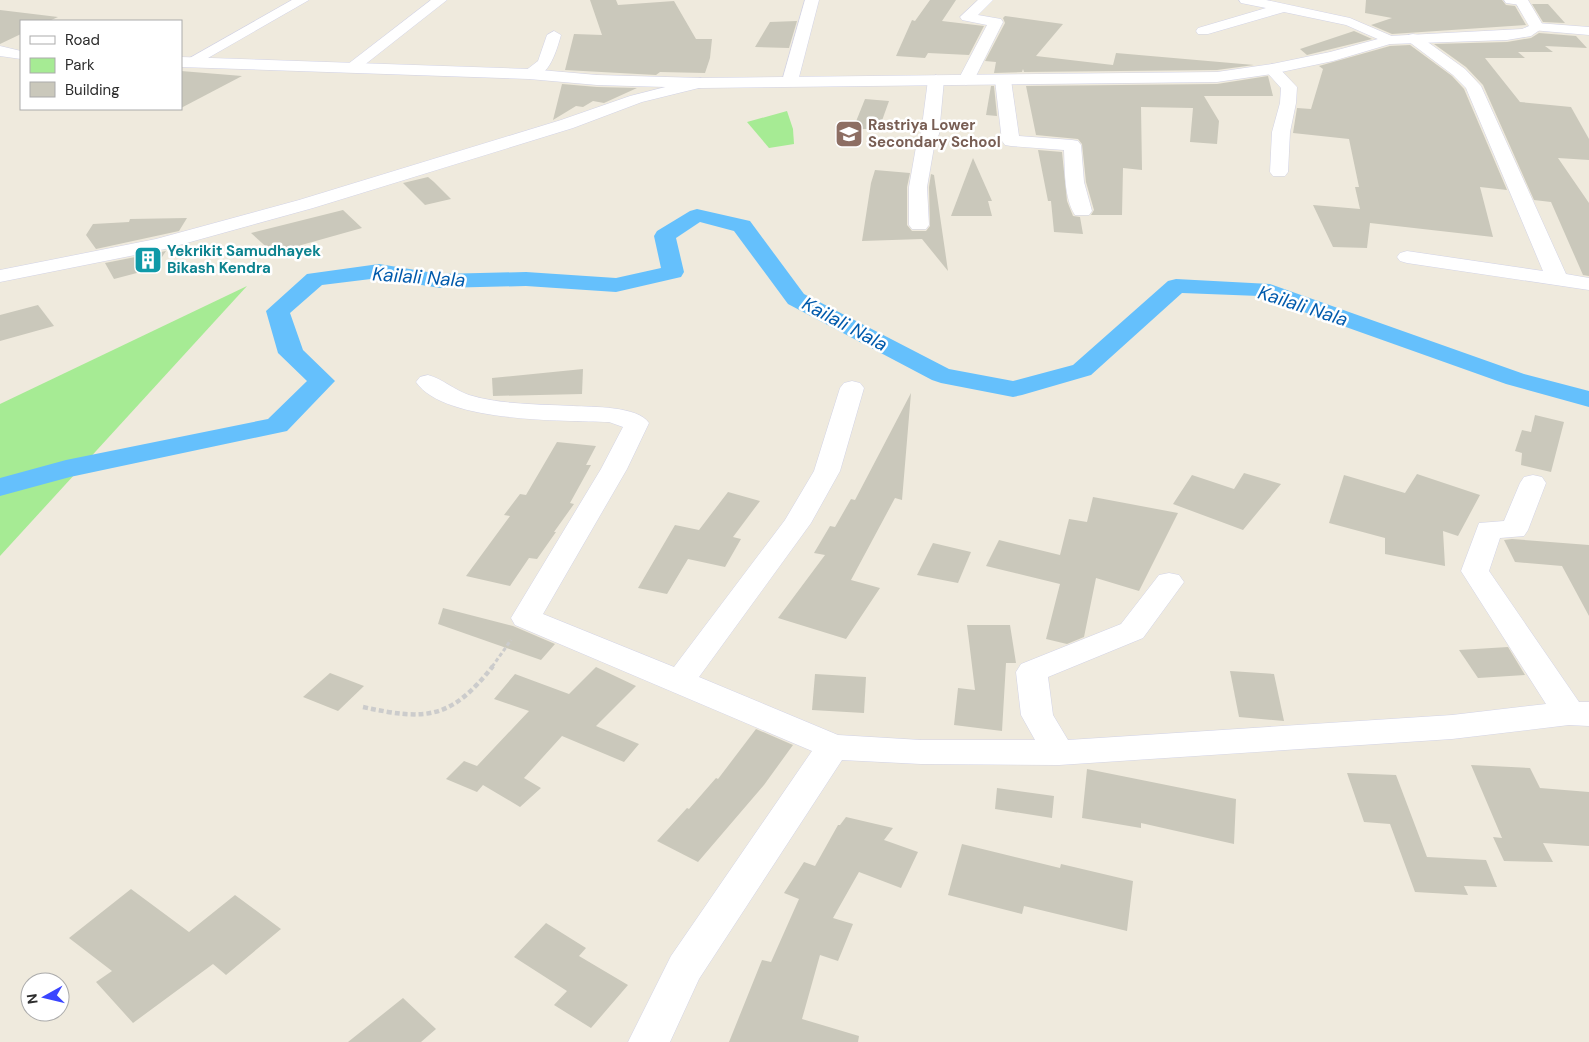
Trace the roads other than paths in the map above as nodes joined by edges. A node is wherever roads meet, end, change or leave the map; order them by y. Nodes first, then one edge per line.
1 (302, 0) edge
2 (440, 0) edge
3 (812, 0) edge
4 (986, 0) edge
5 (1246, 0) edge
6 (1518, 0) edge
7 (1284, 8) junction
8 (1536, 27) junction
9 (1203, 30) dead end
10 (1589, 32) edge
11 (554, 35) dead end
12 (1413, 38) junction
13 (1389, 40) junction
14 (0, 52) edge
15 (20, 55) edge
16 (185, 63) edge
17 (353, 67) junction
18 (1272, 70) junction
19 (529, 74) junction
20 (936, 80) junction
21 (966, 80) junction
22 (1003, 80) junction
23 (790, 81) junction
24 (701, 83) junction
25 (1279, 172) dead end
26 (1082, 210) dead end
27 (919, 225) dead end
28 (1407, 257) dead end
29 (0, 276) edge
30 (1558, 278) junction
31 (1589, 284) edge
32 (428, 382) dead end
33 (852, 388) dead end
34 (1533, 483) dead end
35 (1169, 582) dead end
36 (679, 682) junction
37 (1579, 713) edge
38 (833, 747) junction
39 (1059, 753) junction
40 (649, 1042) edge

1 - 16 street
2 - 17 street
3 - 23 street
4 - 21 street
5 - 7 street
6 - 8 street
7 - 9 street
7 - 13 street
8 - 10 street
8 - 12 street
11 - 19 street
12 - 13 street
12 - 30 street
13 - 18 street
14 - 15 street
16 - 17 street
17 - 19 street
18 - 22 street
18 - 25 street
19 - 24 street
20 - 21 street
20 - 23 street
20 - 27 street
21 - 22 street
22 - 26 street
23 - 24 street
24 - 29 street
28 - 30 street
30 - 31 street
32 - 36 street
33 - 36 street
34 - 37 street
35 - 39 street
36 - 38 street
37 - 39 street
38 - 39 street
38 - 40 street

